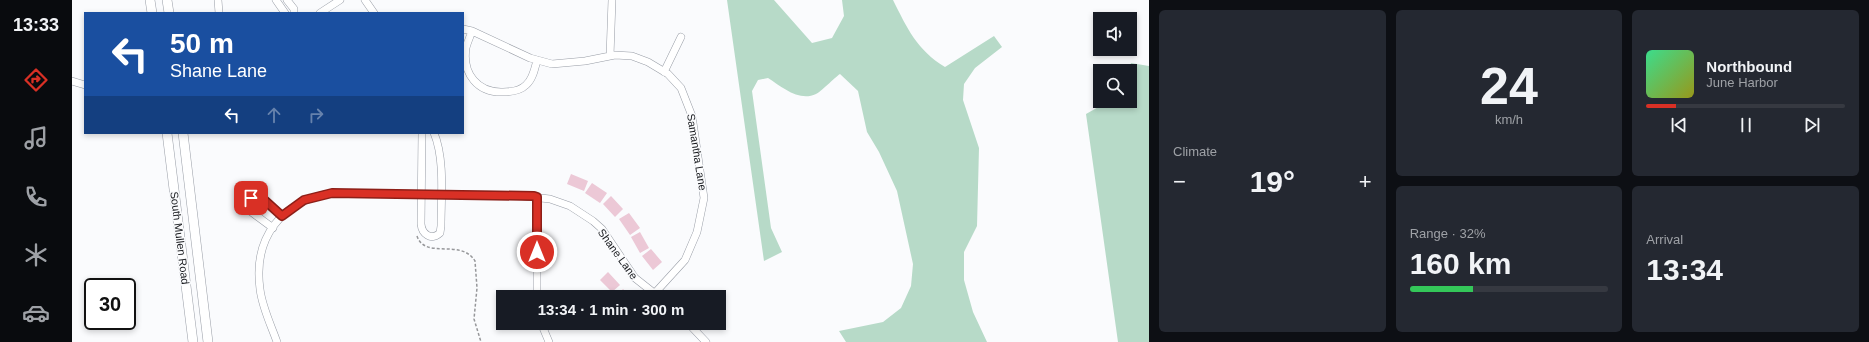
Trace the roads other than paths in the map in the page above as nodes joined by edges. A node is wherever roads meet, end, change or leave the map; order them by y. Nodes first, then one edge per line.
1 (150, 0) edge
2 (167, 0) edge
3 (218, 0) edge
4 (276, 0) edge
5 (287, 0) edge
6 (340, 0) edge
7 (365, 0) edge
8 (612, 0) edge
9 (152, 12) edge
10 (169, 12) edge
11 (219, 12) edge
12 (284, 12) edge
13 (294, 12) edge
14 (322, 12) edge
15 (373, 12) edge
16 (464, 29) edge
17 (472, 31) junction
18 (681, 37) dead end
19 (610, 56) junction
20 (537, 60) junction
21 (664, 72) junction
22 (72, 81) edge
23 (84, 85) edge
24 (167, 134) edge
25 (183, 134) edge
26 (422, 134) edge
27 (434, 134) edge
28 (421, 193) junction
29 (441, 193) junction
30 (537, 197) junction
31 (282, 216) junction
32 (273, 228) junction
33 (537, 290) edge
34 (650, 290) edge
35 (660, 290) edge
36 (544, 330) edge
37 (695, 330) edge
38 (193, 342) edge
39 (208, 342) edge
40 (277, 342) edge
41 (549, 342) edge
42 (706, 342) edge

1 - 9 street
2 - 10 street
3 - 11 street
4 - 12 street
5 - 13 street
6 - 14 street
7 - 15 street
8 - 19 street
16 - 17 street, Samantha Lane
17 - 20 street, Samantha Lane
17 - 20 street
18 - 21 street
19 - 20 street, Samantha Lane
19 - 21 street, Samantha Lane
21 - 35 street, Samantha Lane
22 - 23 street
24 - 38 street, South Mullen Road
25 - 39 street, South Mullen Road
26 - 28 street
27 - 29 street
28 - 29 street, Shane Lane
28 - 29 street
28 - 31 street, Shane Lane
29 - 30 street, Shane Lane
30 - 33 street
30 - 34 street, Shane Lane
31 - 32 street, Shane Lane
31 - 32 street
32 - 40 street, Shane Lane
36 - 41 street
37 - 42 street

